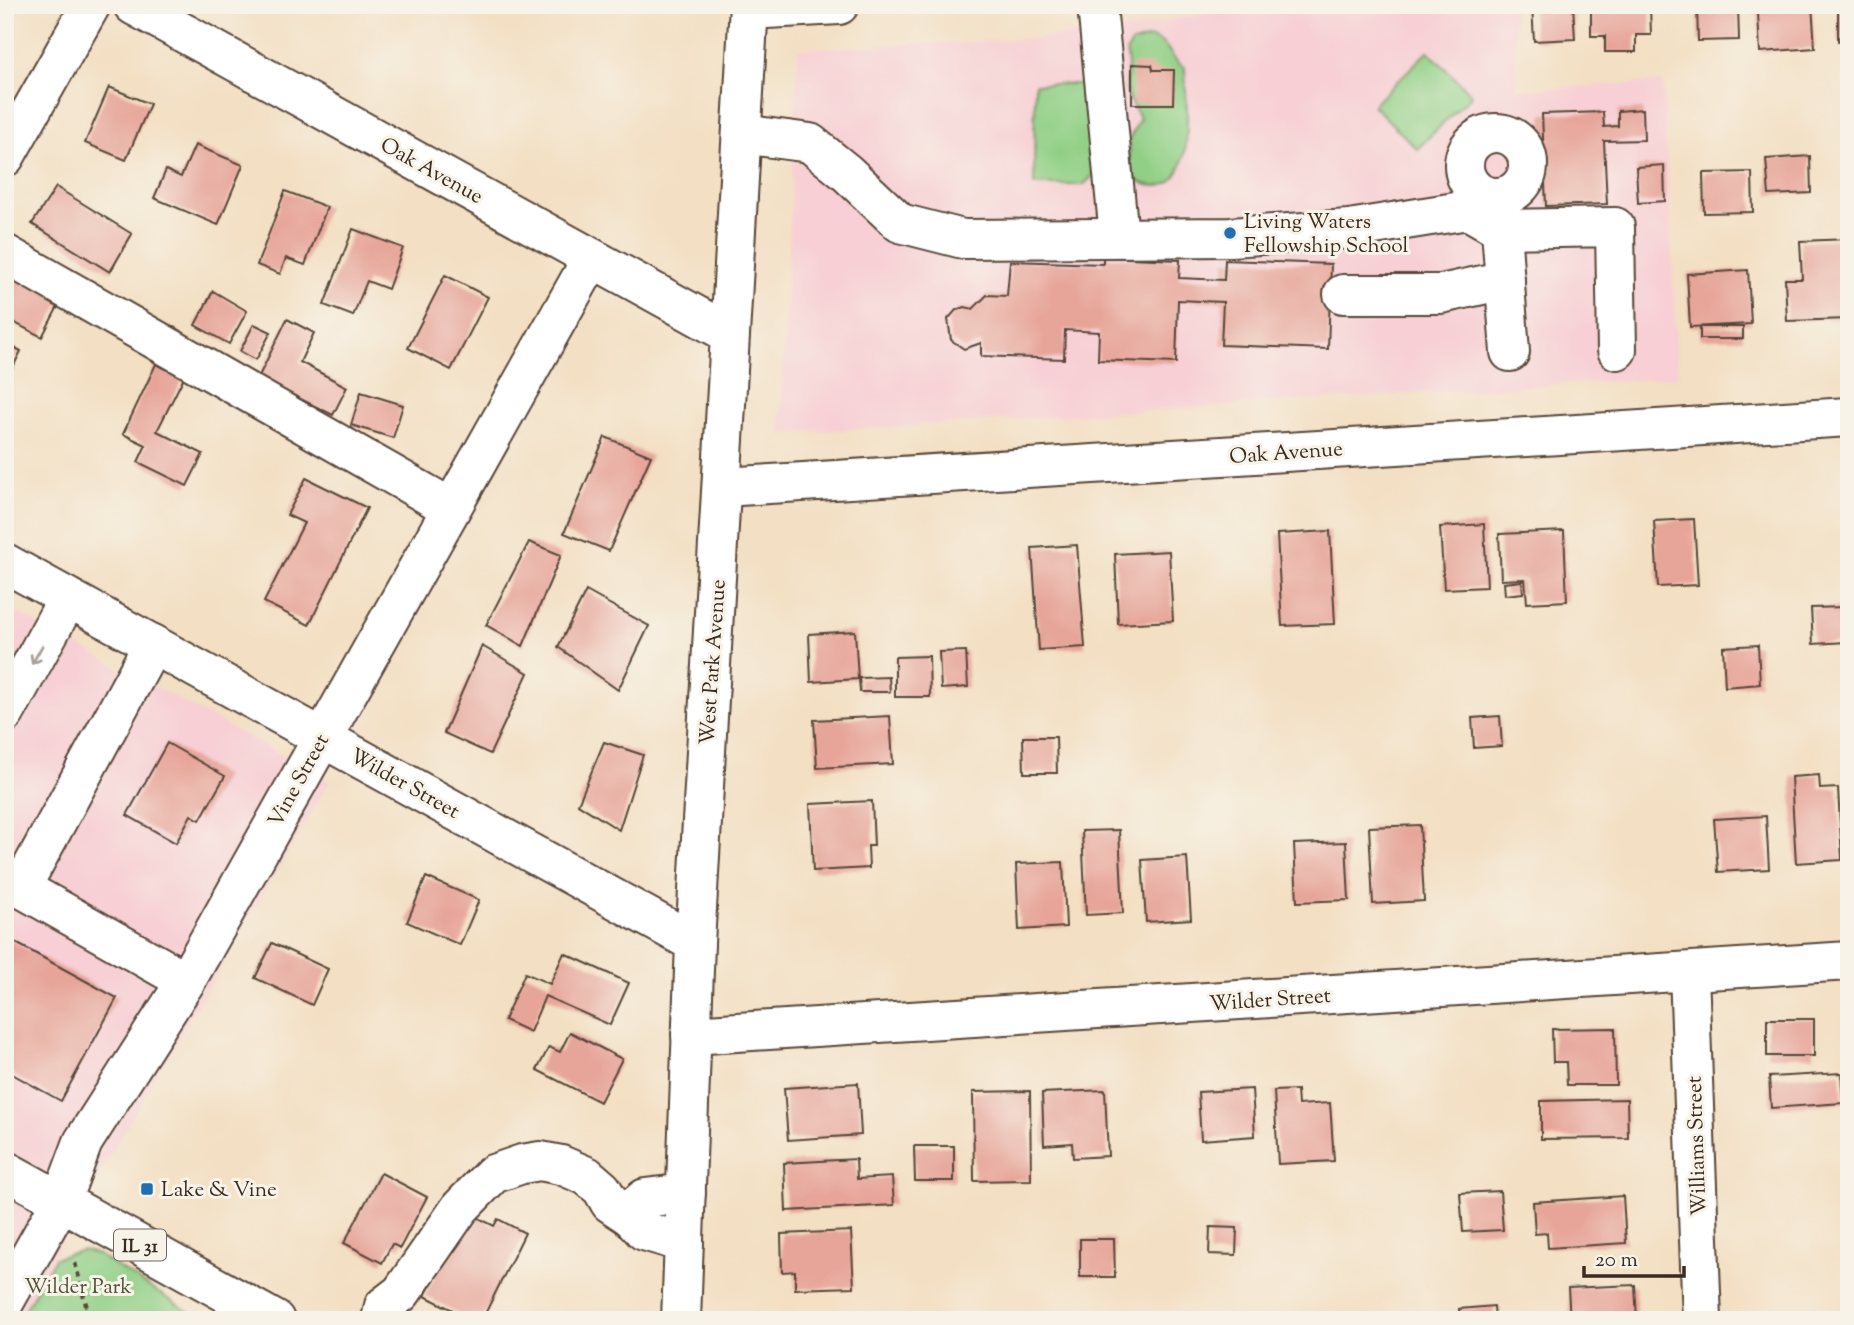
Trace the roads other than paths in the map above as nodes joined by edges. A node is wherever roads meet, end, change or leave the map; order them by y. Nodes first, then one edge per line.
1 (91, 5) edge
2 (133, 5) edge
3 (839, 5) edge
4 (1097, 5) edge
5 (749, 8) edge
6 (742, 134) junction
7 (5, 157) edge
8 (1501, 229) junction
9 (1119, 237) junction
10 (5, 254) edge
11 (592, 258) junction
12 (1505, 280) junction
13 (1343, 293) dead end
14 (730, 334) junction
15 (1617, 350) dead end
16 (1510, 352) dead end
17 (1849, 417) edge
18 (723, 487) junction
19 (451, 508) junction
20 (5, 563) edge
21 (68, 598) junction
22 (153, 644) junction
23 (5, 713) edge
24 (322, 738) junction
25 (695, 943) junction
26 (1849, 961) edge
27 (1689, 972) junction
28 (186, 981) junction
29 (691, 1035) junction
30 (5, 1170) edge
31 (686, 1193) junction
32 (61, 1201) junction
33 (631, 1217) junction
34 (684, 1243) junction
35 (5, 1301) edge
36 (275, 1320) edge
37 (381, 1320) edge
38 (681, 1320) edge
39 (1702, 1320) edge

1 - 7 street
2 - 11 street, Oak Avenue
3 - 5 street
4 - 9 street
5 - 6 street, West Park Avenue
6 - 9 street
6 - 14 street, West Park Avenue
8 - 9 street
8 - 12 street
8 - 15 street
10 - 19 street
11 - 14 street, Oak Avenue
11 - 19 street, Vine Street
12 - 13 street
12 - 16 street
14 - 18 street, West Park Avenue
17 - 18 street, Oak Avenue
18 - 25 street, West Park Avenue
19 - 24 street, Vine Street
20 - 21 street, Wilder Street
21 - 22 street, Wilder Street
21 -> 23 street
22 - 24 street, Wilder Street
22 - 28 street
24 - 25 street, Wilder Street
24 - 28 street, Vine Street
25 - 29 street, West Park Avenue
26 - 27 street, Wilder Street
27 - 29 street, Wilder Street
27 - 39 street, Williams Street
28 - 32 street, Vine Street
29 - 31 street, West Park Avenue
30 - 32 street, IL 31
31 - 33 street
31 - 34 street, West Park Avenue
32 - 35 street, Vine Street
32 - 36 street, IL 31
33 - 34 street
33 - 37 street
34 - 38 street, West Park Avenue

